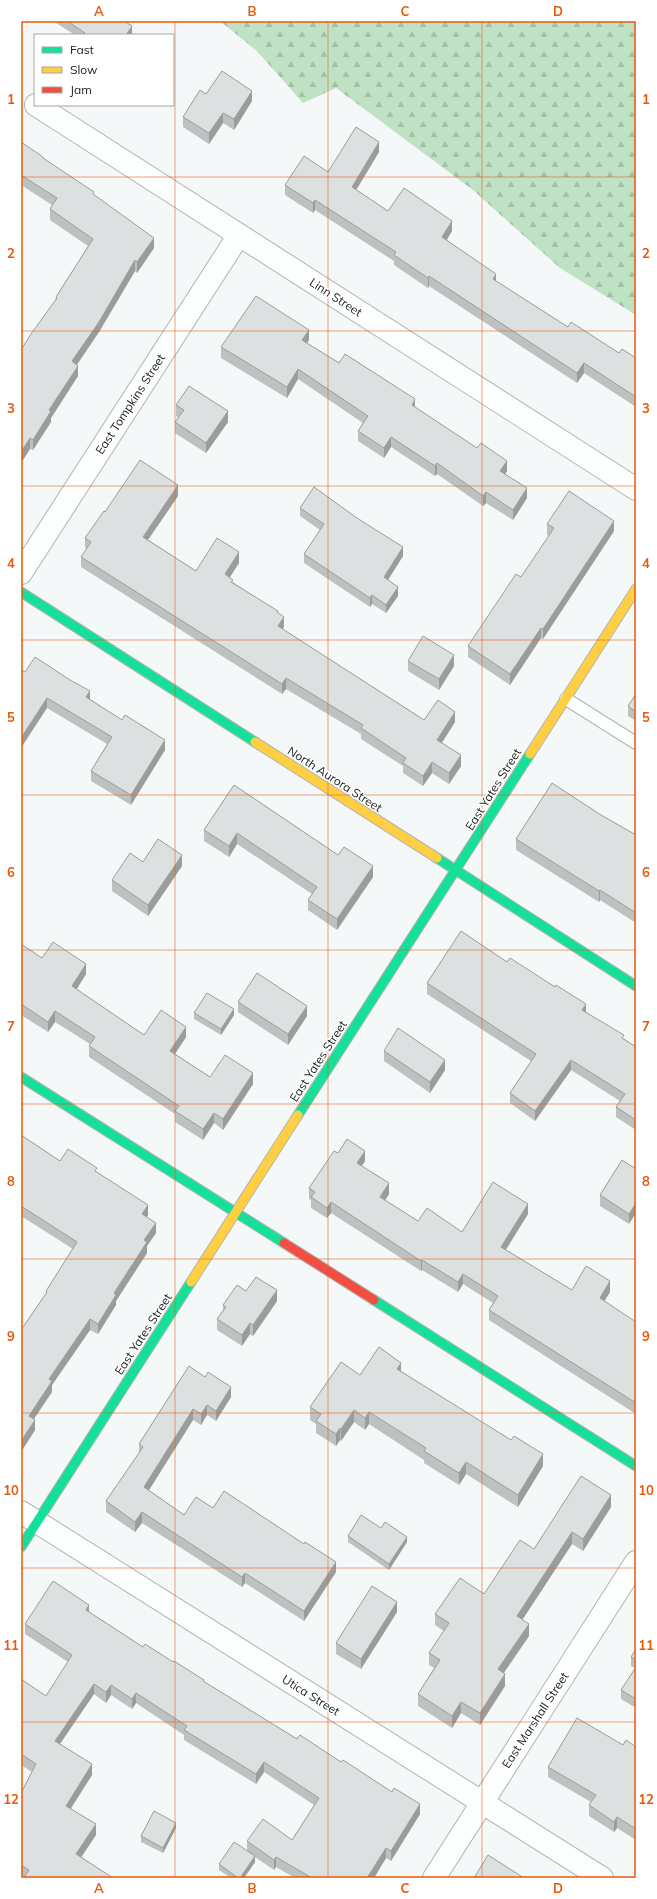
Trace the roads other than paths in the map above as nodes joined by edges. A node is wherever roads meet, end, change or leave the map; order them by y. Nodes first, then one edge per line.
1 (21, 96) edge
2 (34, 104) edge
3 (37, 106) edge
4 (239, 235) junction
5 (636, 489) edge
6 (21, 573) edge
7 (636, 589) edge
8 (21, 592) edge
9 (566, 699) junction
10 (636, 743) edge
11 (456, 870) junction
12 (636, 986) edge
13 (21, 1077) edge
14 (235, 1212) junction
15 (636, 1466) edge
16 (29, 1517) edge
17 (21, 1547) edge
18 (636, 1562) edge
19 (482, 1802) junction
20 (434, 1878) edge
21 (602, 1878) edge

1 - 2 street, Linn Street
3 - 4 street, Linn Street
4 - 5 street, Linn Street
4 - 6 street, East Tompkins Street
7 - 9 street, East Yates Street
8 - 11 street, North Aurora Street
9 - 10 lane
9 - 11 street, East Yates Street
11 - 12 street, North Aurora Street
11 - 14 street, East Yates Street
13 - 14 street
14 - 15 street
14 - 16 street, East Yates Street
16 - 17 street, East Yates Street
16 - 19 street, Utica Street
18 - 19 street, East Marshall Street
19 - 20 street, East Marshall Street
19 - 21 street, Utica Street

